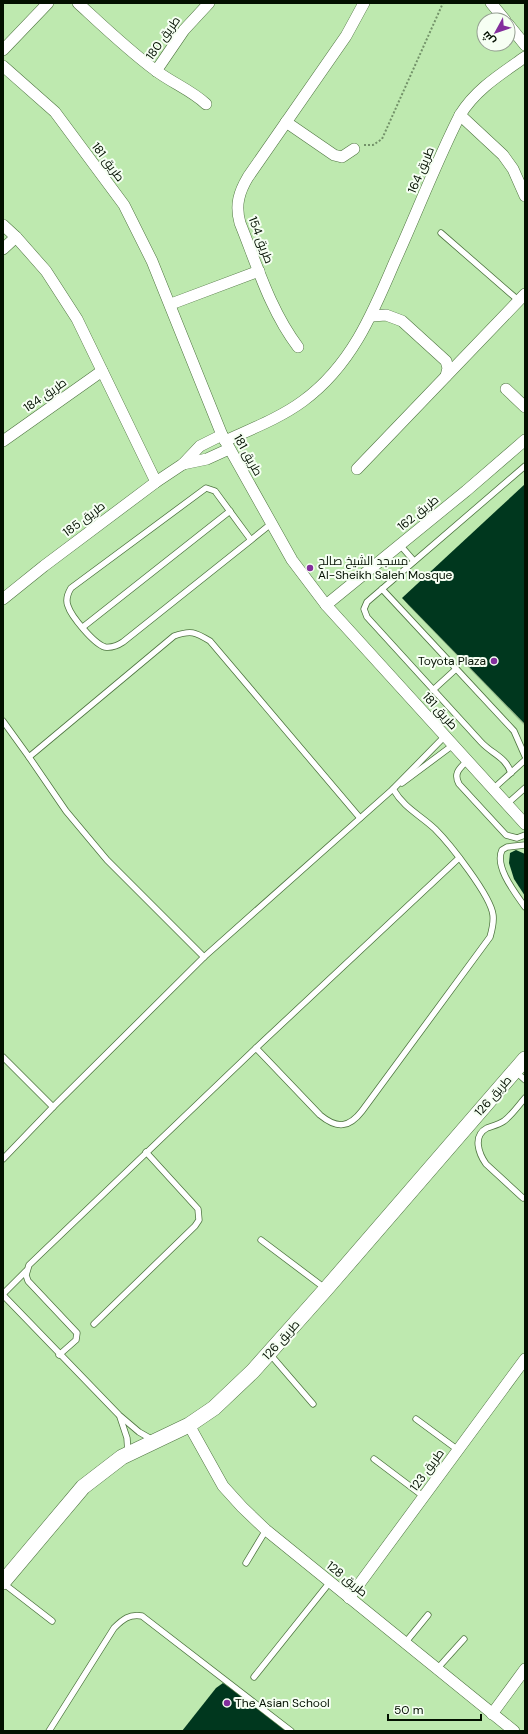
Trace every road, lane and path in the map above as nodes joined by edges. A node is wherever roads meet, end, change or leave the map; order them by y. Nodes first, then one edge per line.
1 (48, 3) edge
2 (78, 3) edge
3 (209, 3) edge
4 (364, 3) edge
5 (443, 3) edge
6 (491, 3) edge
7 (498, 12) edge
8 (516, 34) edge
9 (525, 45) edge
10 (3, 50) edge
11 (525, 57) edge
12 (3, 66) edge
13 (156, 71) junction
14 (206, 104) dead end
15 (460, 114) junction
16 (286, 122) junction
17 (354, 149) joint
18 (525, 196) edge
19 (3, 225) edge
20 (441, 233) dead end
21 (16, 237) junction
22 (3, 249) edge
23 (259, 271) junction
24 (522, 297) edge
25 (171, 304) junction
26 (372, 316) junction
27 (298, 346) dead end
28 (102, 371) junction
29 (446, 376) junction
30 (506, 389) dead end
31 (525, 407) edge
32 (525, 440) edge
33 (3, 441) edge
34 (226, 442) junction
35 (183, 464) junction
36 (525, 466) edge
37 (357, 469) dead end
38 (156, 482) junction
39 (230, 511) junction
40 (272, 523) junction
41 (251, 540) junction
42 (400, 545) junction
43 (414, 561) junction
44 (382, 589) junction
45 (3, 599) edge
46 (326, 605) junction
47 (83, 627) junction
48 (456, 669) junction
49 (433, 690) junction
50 (3, 721) edge
51 (445, 736) junction
52 (453, 745) junction
53 (525, 756) edge
54 (29, 757) junction
55 (467, 760) junction
56 (525, 760) edge
57 (511, 773) junction
58 (525, 788) edge
59 (393, 789) junction
60 (493, 789) junction
61 (507, 804) junction
62 (360, 818) junction
63 (525, 824) edge
64 (525, 835) edge
65 (525, 845) edge
66 (459, 858) junction
67 (525, 908) edge
68 (204, 957) junction
69 (256, 1048) junction
70 (3, 1057) edge
71 (525, 1058) edge
72 (520, 1075) edge
73 (525, 1098) edge
74 (52, 1107) junction
75 (146, 1152) junction
76 (3, 1159) edge
77 (523, 1198) dead end
78 (261, 1240) dead end
79 (26, 1271) junction
80 (326, 1289) junction
81 (3, 1294) edge
82 (94, 1324) dead end
83 (269, 1353) junction
84 (59, 1355) junction
85 (525, 1359) edge
86 (313, 1404) dead end
87 (119, 1415) junction
88 (416, 1419) dead end
89 (189, 1425) junction
90 (154, 1441) junction
91 (458, 1450) junction
92 (128, 1454) junction
93 (374, 1459) dead end
94 (424, 1496) junction
95 (266, 1530) junction
96 (246, 1562) dead end
97 (3, 1582) edge
98 (330, 1582) junction
99 (349, 1598) junction
100 (428, 1615) dead end
101 (52, 1621) dead end
102 (464, 1638) dead end
103 (405, 1643) junction
104 (437, 1669) junction
105 (525, 1669) edge
106 (254, 1677) dead end
107 (492, 1714) junction
108 (49, 1731) edge
109 (291, 1731) edge
110 (514, 1731) edge

1 - 10 street
2 - 13 street
3 - 13 street, طريق 180
4 - 16 street, طريق 154
5 - 17 path
6 - 7 street
8 - 9 street
11 - 15 street, طريق 164
12 - 25 street, طريق 181
13 - 14 street
15 - 18 street
15 - 26 street, طريق 164
16 - 17 street
16 - 23 street, طريق 154
19 - 21 street
20 - 24 lane
21 - 22 street
21 - 28 street
23 - 25 street
23 - 27 street, طريق 154
24 - 29 street
25 - 34 street, طريق 181
26 - 29 street
26 - 34 street, طريق 164
28 - 33 street, طريق 184
28 - 38 street
29 - 37 street
30 - 31 street
32 - 42 street, طريق 162
34 - 35 street, طريق 185
34 - 35 street, طريق 185
34 - 40 street, طريق 181
35 - 38 street, طريق 185
36 - 43 lane
38 - 45 street, طريق 185
39 - 41 lane
39 - 47 lane
39 - 47 lane
40 - 41 lane
40 - 46 street, طريق 181
41 - 47 lane
42 - 43 lane
42 - 46 street, طريق 162
43 - 44 lane
44 - 48 lane
44 - 49 lane
46 - 51 street, طريق 181
48 - 49 lane
48 - 53 lane
49 - 57 lane
50 - 54 lane
51 - 52 street, طريق 181
51 - 59 lane
52 - 55 street, طريق 181
52 - 59 lane
54 - 62 lane
54 - 68 lane
55 - 60 street, طريق 181
55 - 64 lane
56 - 57 lane
57 - 60 lane
58 - 61 lane
59 - 62 lane
59 - 66 lane
60 - 61 street, طريق 181
61 - 63 street, طريق 181
62 - 68 lane
65 - 67 lane
66 - 69 lane
66 - 69 lane
68 - 74 lane
69 - 75 lane
70 - 74 lane
71 - 72 street, طريق 126
72 - 80 street, طريق 126
73 - 77 lane
74 - 76 lane
75 - 79 lane
75 - 82 lane
78 - 80 lane
79 - 81 lane
79 - 84 lane
80 - 83 street, طريق 126
81 - 84 lane
83 - 86 lane
83 - 89 street, طريق 126
84 - 87 lane
85 - 91 street, طريق 123
87 - 90 lane
87 - 92 lane
88 - 91 lane
89 - 90 street, طريق 126
89 - 95 street, طريق 128
90 - 92 street, طريق 126
91 - 94 street, طريق 123
92 - 97 street, طريق 126
93 - 94 lane
94 - 99 street, طريق 123
95 - 96 lane
95 - 98 street, طريق 128
97 - 101 lane
98 - 99 street, طريق 128
98 - 106 lane
99 - 103 street, طريق 128
100 - 103 lane
102 - 104 lane
103 - 104 street, طريق 128
104 - 107 street, طريق 128
105 - 107 street
107 - 110 street, طريق 128
108 - 109 lane

